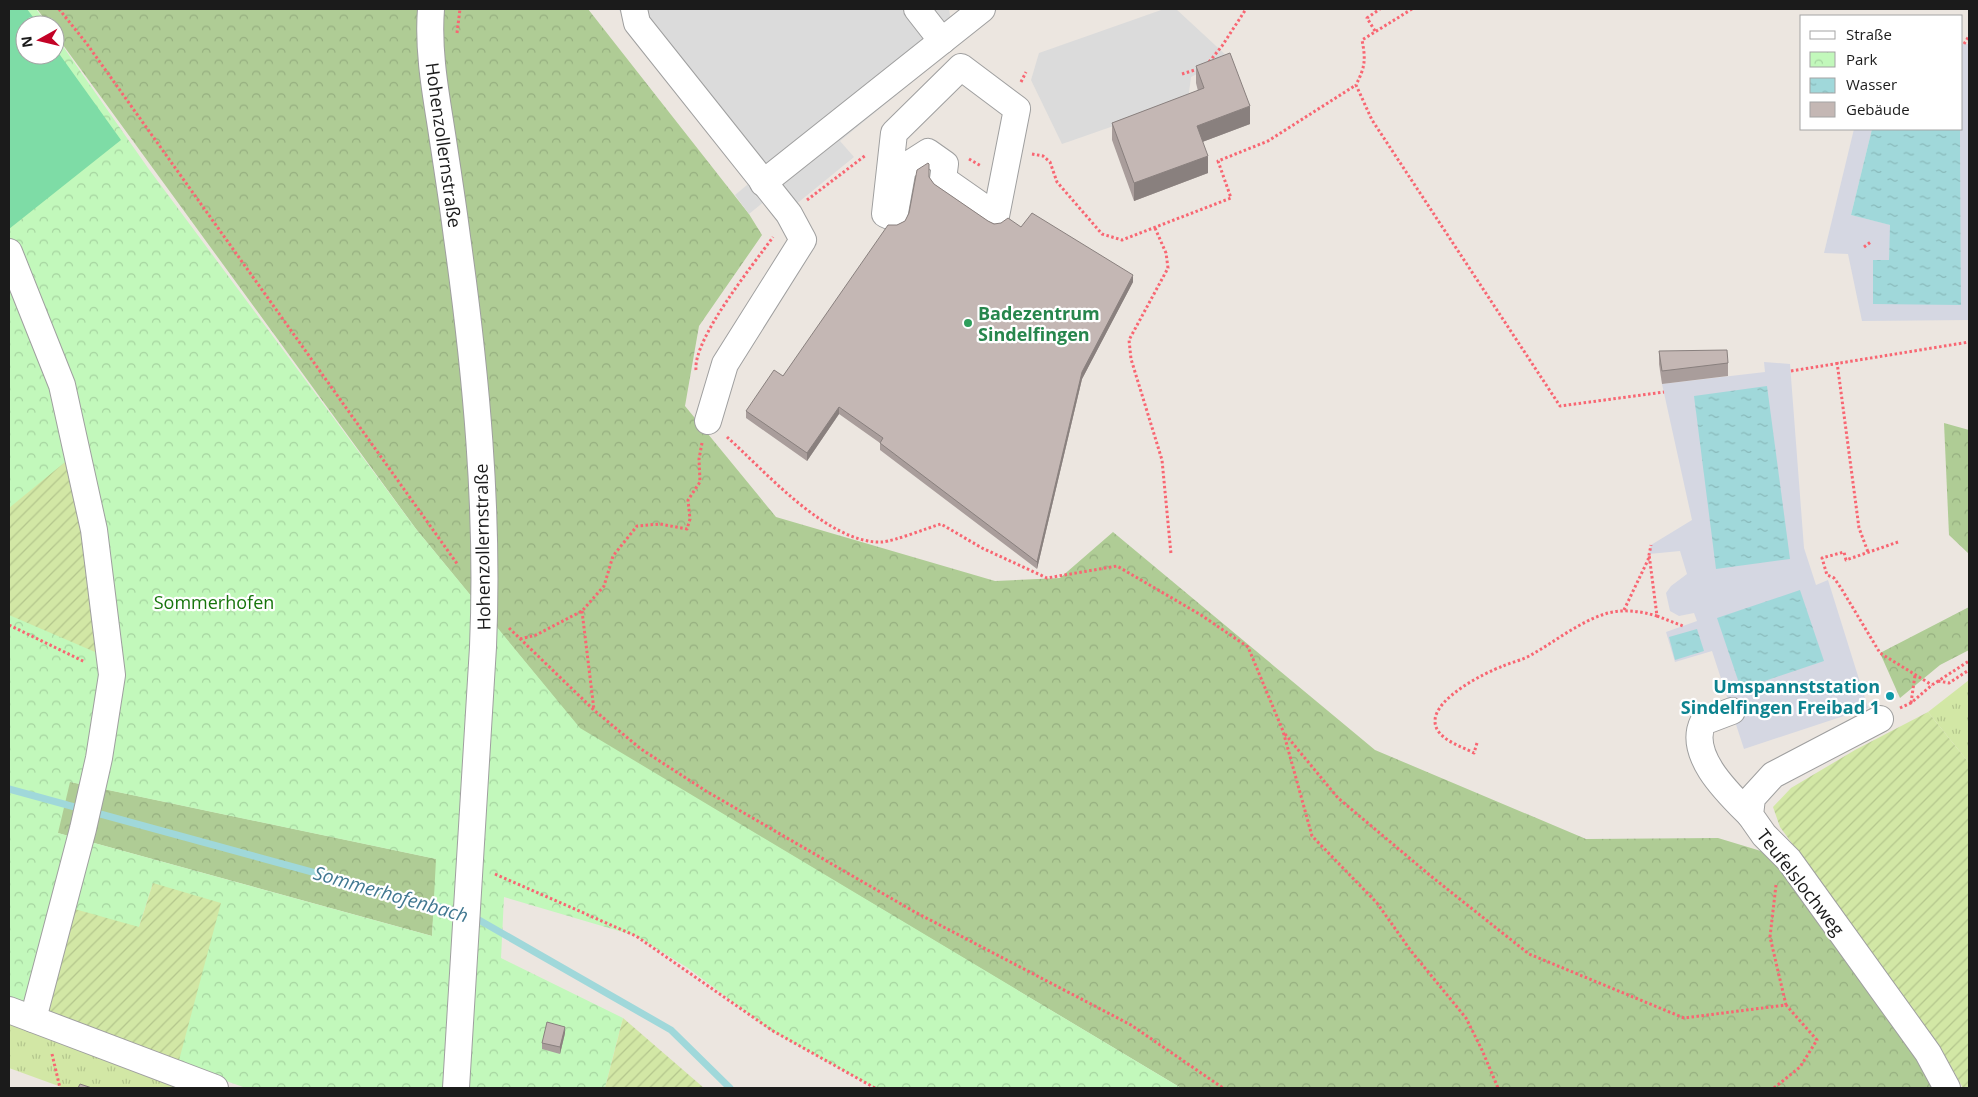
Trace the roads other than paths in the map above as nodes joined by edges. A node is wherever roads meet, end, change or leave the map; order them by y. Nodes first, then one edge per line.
1 (431, 9) edge
2 (634, 9) edge
3 (917, 9) edge
4 (982, 9) edge
5 (942, 41) junction
6 (1009, 151) joint
7 (763, 183) junction
8 (9, 252) edge
9 (708, 421) road end
10 (1732, 712) dead end
11 (1880, 719) road end
12 (1750, 815) junction
13 (9, 1010) edge
14 (40, 1022) junction
15 (216, 1088) edge
16 (456, 1088) edge
17 (1947, 1088) edge

1 - 16 street, Hohenzollernstraße
2 - 7 street
3 - 5 street
4 - 5 street
5 - 7 street
6 - 6 street
7 - 9 street
8 - 14 street
10 - 12 street
11 - 12 street, Teufelslochweg
12 - 17 street, Teufelslochweg
13 - 14 street
14 - 15 street

